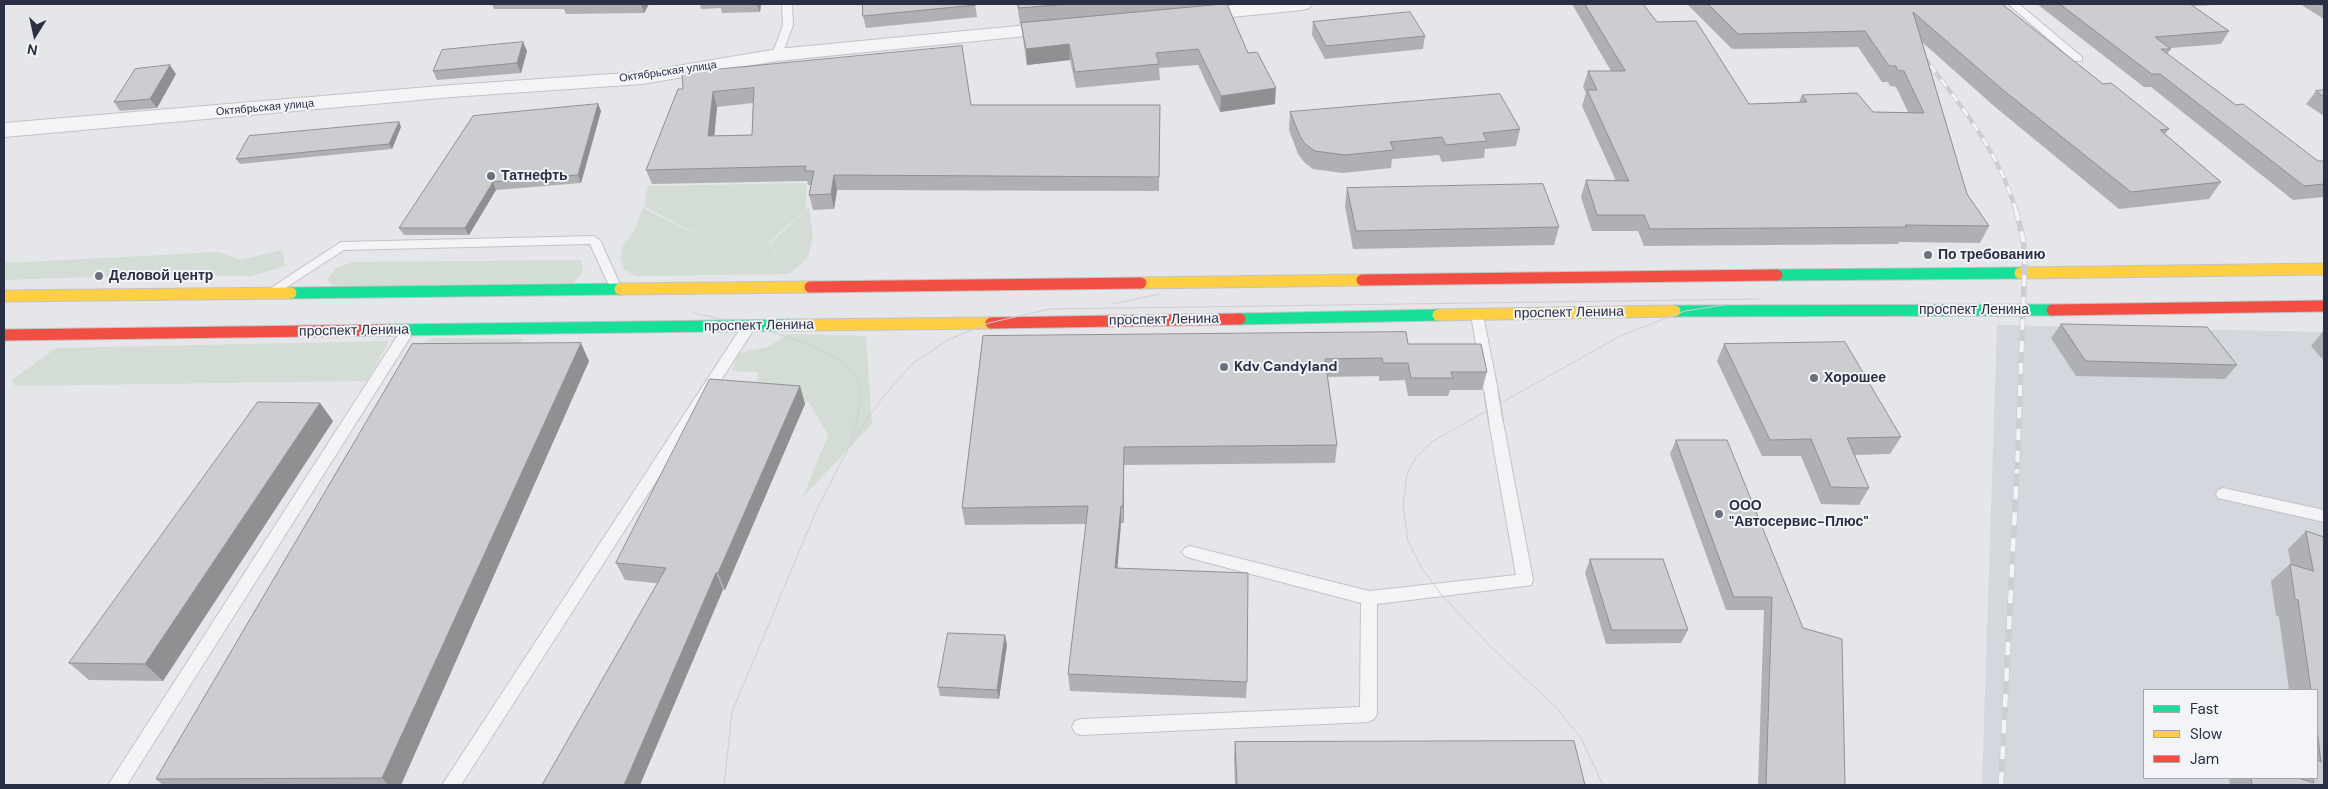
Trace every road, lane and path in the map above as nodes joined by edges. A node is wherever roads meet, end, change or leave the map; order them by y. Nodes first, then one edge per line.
1 (787, 4) edge
2 (1302, 4) edge
3 (2013, 4) edge
4 (1173, 16) edge
5 (1074, 26) edge
6 (777, 55) junction
7 (2078, 59) dead end
8 (4, 130) edge
9 (2324, 268) edge
10 (616, 289) junction
11 (269, 293) junction
12 (4, 296) edge
13 (2324, 306) edge
14 (1477, 315) junction
15 (749, 326) junction
16 (408, 330) junction
17 (4, 335) edge
18 (2223, 494) dead end
19 (2324, 516) edge
20 (1190, 552) dead end
21 (1369, 598) junction
22 (1081, 727) dead end
23 (117, 785) edge
24 (451, 785) edge

1 - 6 lane
2 - 4 street
3 - 7 lane
5 - 6 street, Октябрьская улица
6 - 8 street, Октябрьская улица
9 - 10 main road
10 - 11 main road
10 - 11 lane
11 - 12 main road
13 - 14 main road, проспект Ленина
14 - 15 main road, проспект Ленина
14 - 21 lane, bridge
15 - 16 main road, проспект Ленина
15 - 24 lane
16 - 17 main road, проспект Ленина
16 - 23 lane
18 - 19 lane
20 - 21 lane
21 - 22 lane

